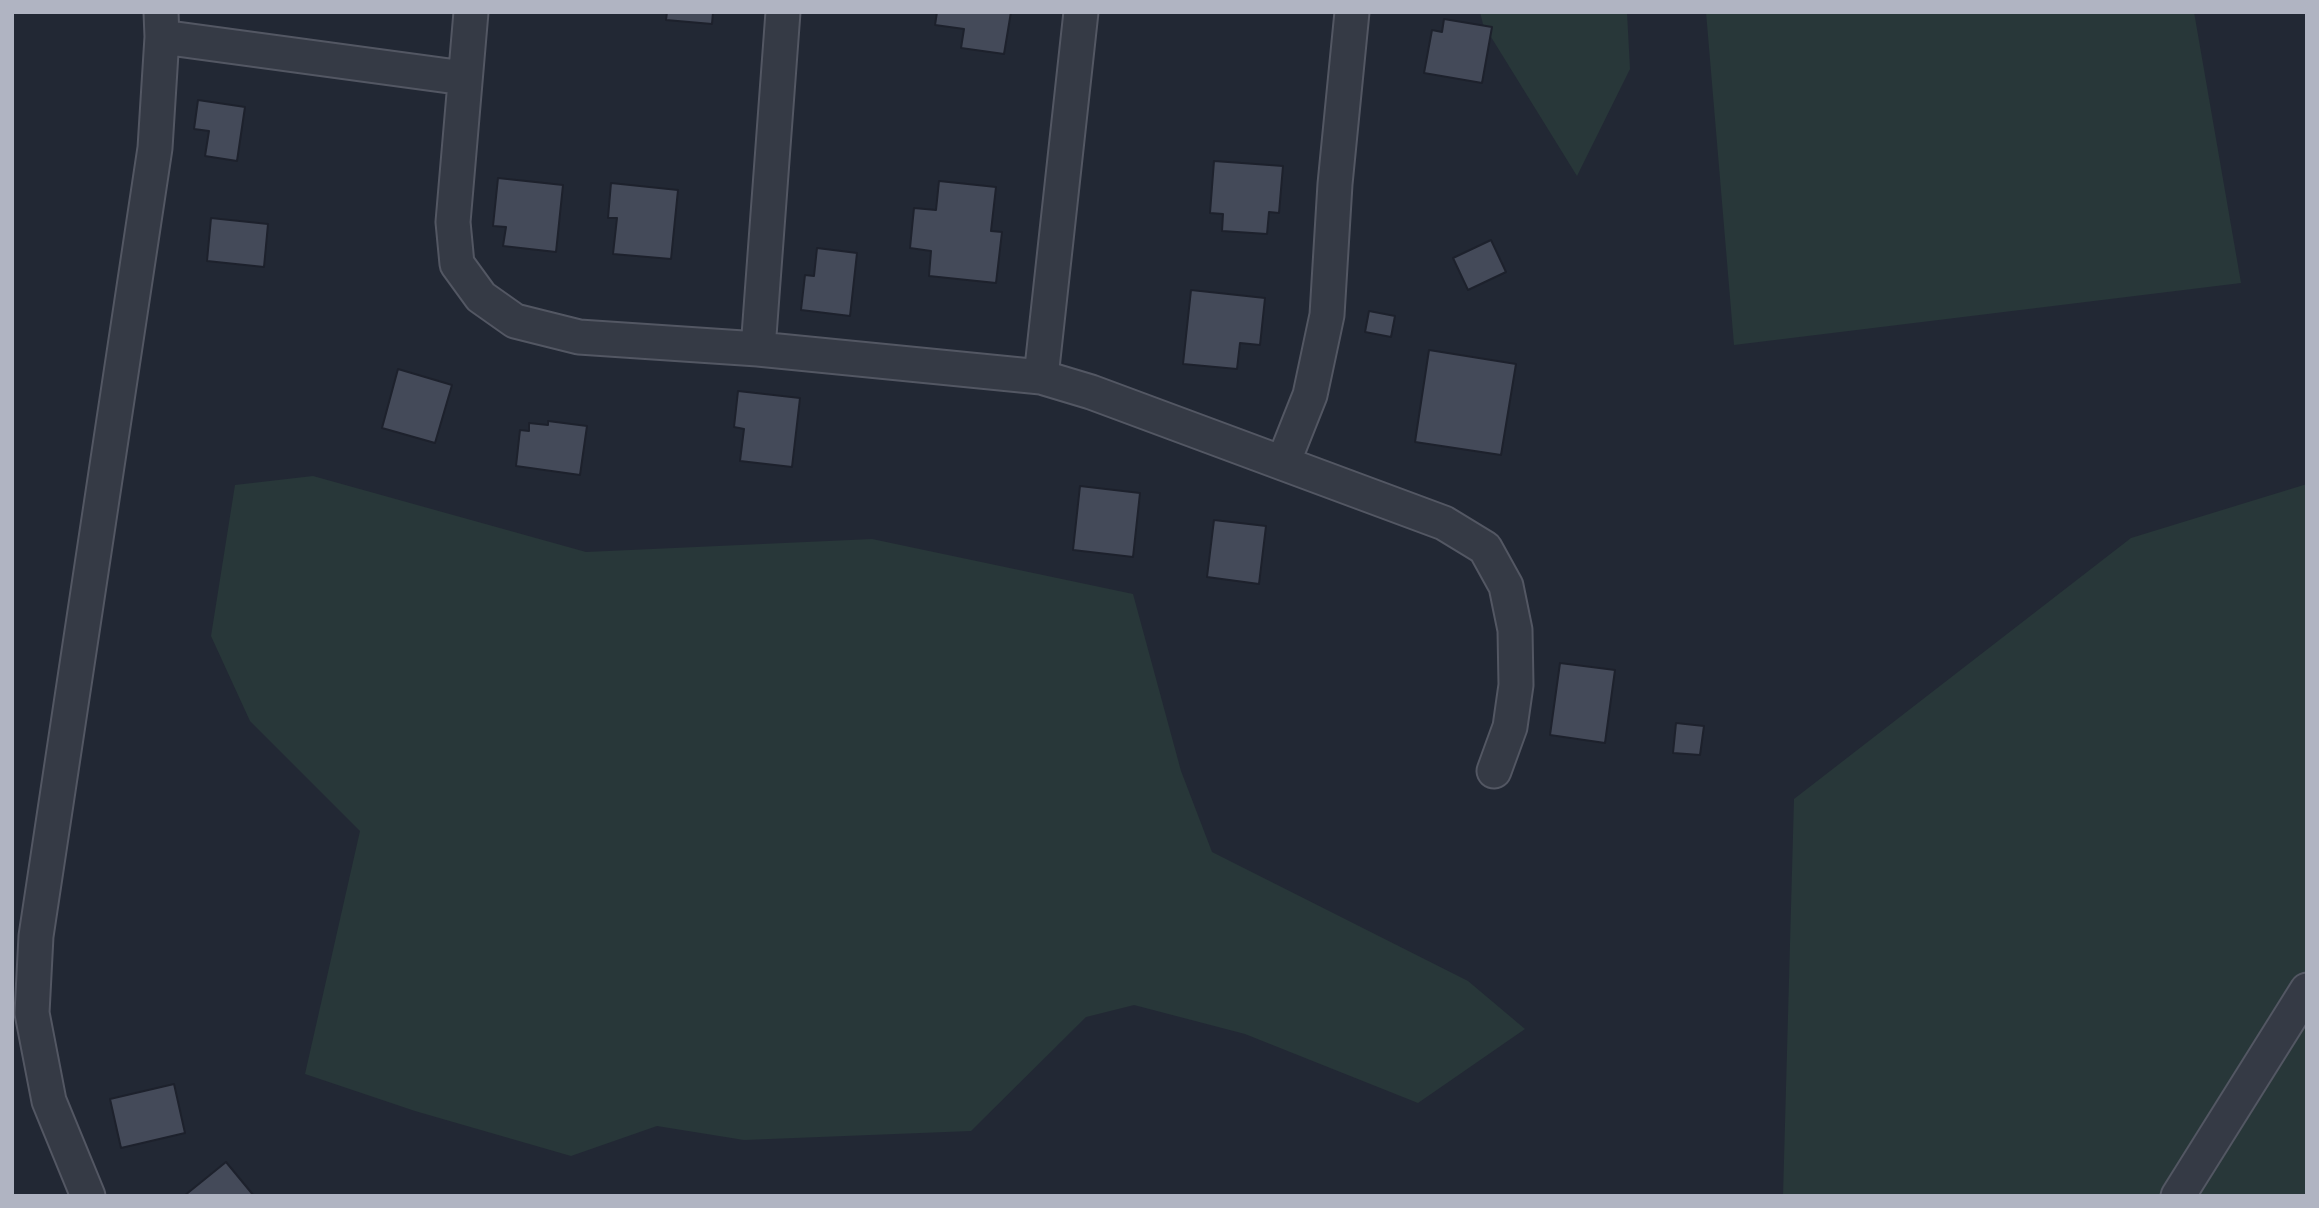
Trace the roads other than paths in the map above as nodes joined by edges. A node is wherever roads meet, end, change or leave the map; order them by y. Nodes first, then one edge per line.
1 (471, 12) edge
2 (783, 12) edge
3 (1081, 12) edge
4 (1352, 12) edge
5 (162, 24) edge
6 (464, 78) junction
7 (758, 349) junction
8 (1041, 377) junction
9 (1283, 463) junction
10 (1494, 771) dead end
11 (24, 935) edge
12 (2307, 990) edge
13 (88, 1196) edge
14 (2178, 1196) edge

1 - 6 street
2 - 7 street
3 - 8 street
4 - 9 street
5 - 6 street
5 - 11 street
6 - 7 street
7 - 8 street
8 - 9 street
9 - 10 street
11 - 13 street
12 - 14 street

